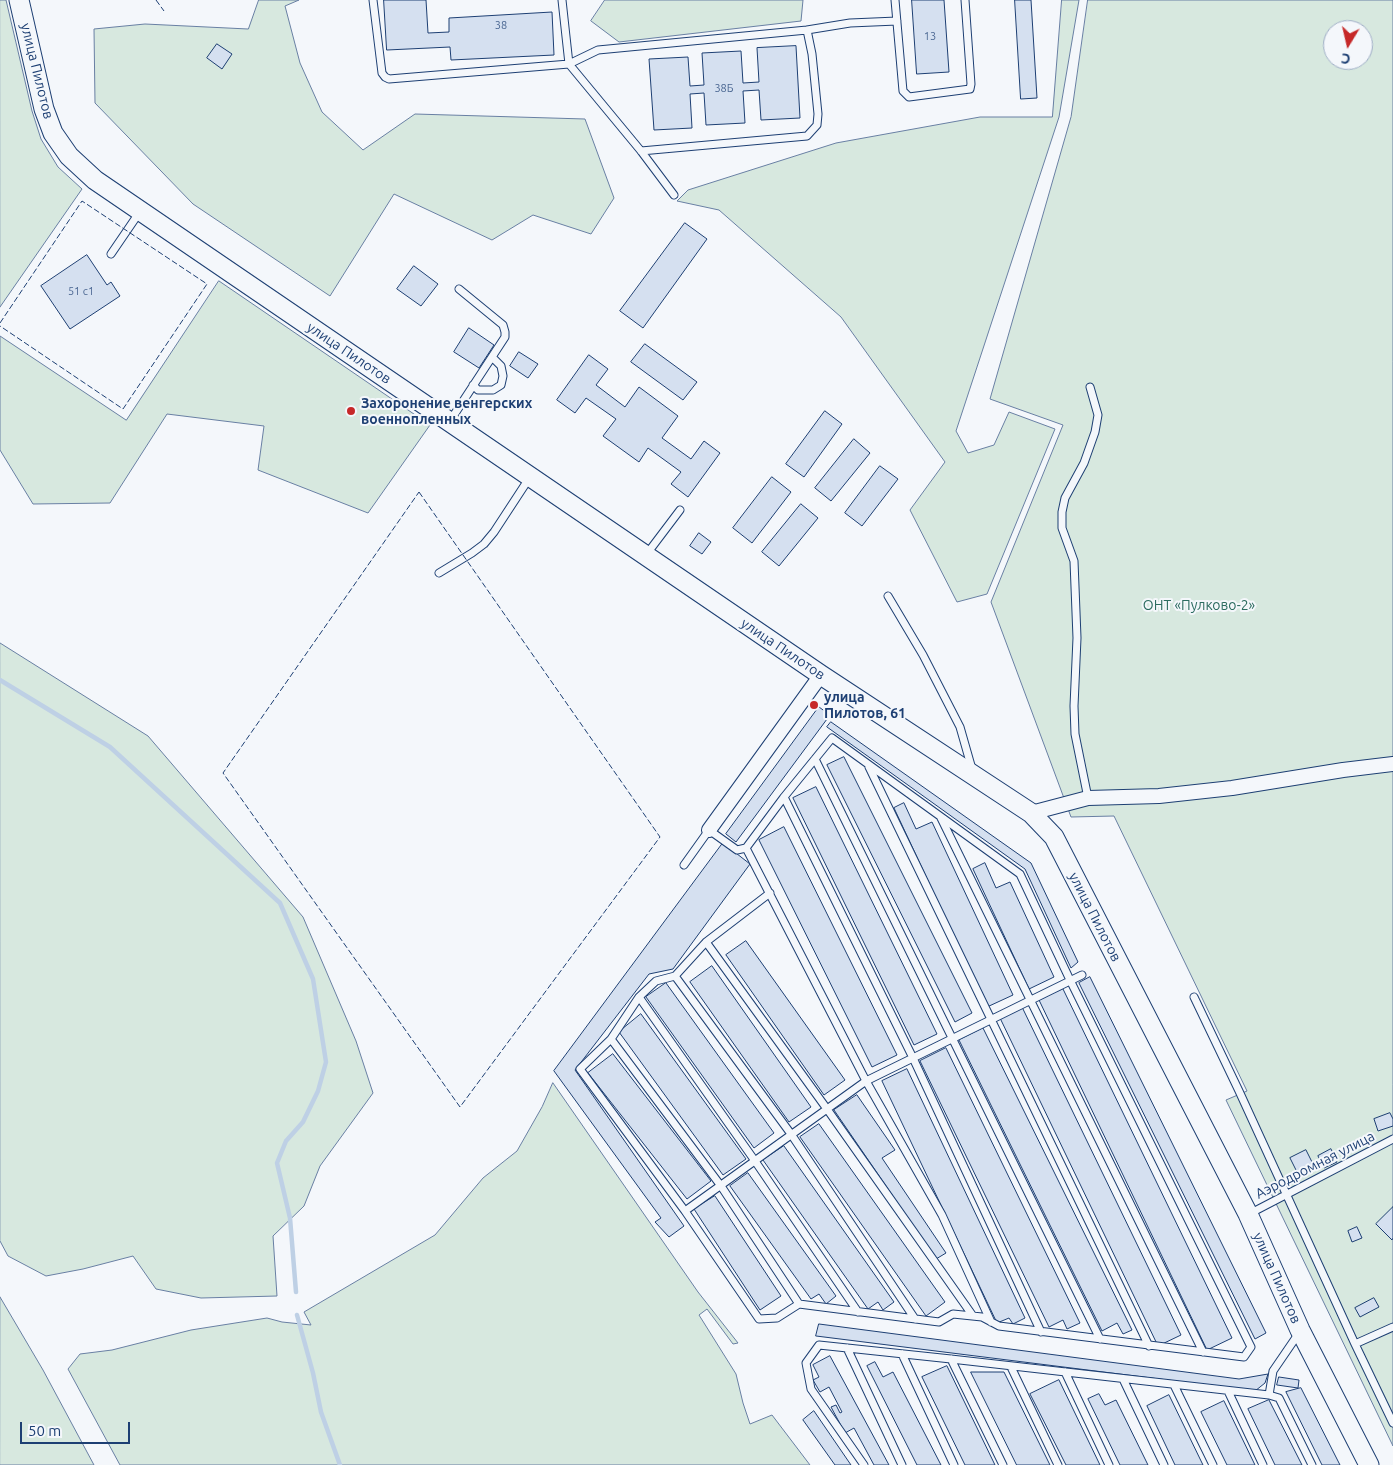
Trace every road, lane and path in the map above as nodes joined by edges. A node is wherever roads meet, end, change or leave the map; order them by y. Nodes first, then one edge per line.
1 (19, 0) edge
2 (373, 0) edge
3 (562, 0) edge
4 (895, 0) edge
5 (965, 0) edge
6 (897, 21) junction
7 (806, 30) junction
8 (570, 64) junction
9 (641, 151) junction
10 (674, 195) dead end
11 (140, 212) junction
12 (111, 254) dead end
13 (460, 289) dead end
14 (492, 357) junction
15 (473, 385) junction
16 (1090, 386) dead end
17 (449, 422) junction
18 (530, 476) junction
19 (680, 510) dead end
20 (646, 556) junction
21 (439, 573) dead end
22 (888, 596) dead end
23 (821, 675) junction
24 (815, 759) junction
25 (1393, 764) edge
26 (868, 765) junction
27 (974, 776) junction
28 (784, 796) junction
29 (1088, 798) junction
30 (1030, 814) junction
31 (940, 816) junction
32 (709, 830) junction
33 (746, 848) junction
34 (684, 865) dead end
35 (770, 894) junction
36 (706, 942) junction
37 (1082, 975) dead end
38 (675, 976) junction
39 (1070, 980) junction
40 (639, 997) junction
41 (1194, 997) dead end
42 (1031, 999) junction
43 (992, 1019) junction
44 (952, 1038) junction
45 (611, 1039) junction
46 (913, 1058) junction
47 (866, 1080) junction
48 (827, 1109) junction
49 (791, 1134) junction
50 (1393, 1139) edge
51 (755, 1161) junction
52 (721, 1186) junction
53 (1286, 1195) junction
54 (685, 1211) junction
55 (1248, 1214) junction
56 (800, 1304) junction
57 (858, 1312) junction
58 (972, 1316) junction
59 (915, 1319) junction
60 (991, 1322) junction
61 (1393, 1327) edge
62 (1300, 1330) junction
63 (1041, 1332) junction
64 (1100, 1339) junction
65 (1355, 1344) junction
66 (1150, 1346) junction
67 (847, 1348) junction
68 (1203, 1352) junction
69 (902, 1354) junction
70 (951, 1359) junction
71 (1011, 1366) junction
72 (1065, 1372) junction
73 (1123, 1379) junction
74 (1174, 1384) junction
75 (1228, 1391) junction
76 (1269, 1395) junction
77 (1393, 1423) edge
78 (864, 1465) edge
79 (902, 1465) edge
80 (954, 1465) edge
81 (1003, 1465) edge
82 (1058, 1465) edge
83 (1109, 1465) edge
84 (1164, 1465) edge
85 (1213, 1465) edge
86 (1263, 1465) edge
87 (1312, 1465) edge
88 (1369, 1465) edge

1 - 11 street, улица Пилотов
2 - 8 lane
3 - 8 lane
4 - 6 lane
5 - 6 lane
6 - 7 lane
7 - 8 lane
7 - 9 lane
8 - 9 lane
9 - 10 lane
11 - 12 lane
11 - 17 street, улица Пилотов
13 - 14 lane
14 - 15 lane
14 - 15 lane
15 - 17 lane
16 - 29 lane
17 - 18 street, улица Пилотов
18 - 20 street, улица Пилотов
18 - 21 lane
19 - 20 lane
20 - 23 street, улица Пилотов
22 - 27 lane
23 - 27 street, улица Пилотов
23 - 32 street
24 - 26 lane
24 - 28 lane
24 - 44 lane
25 - 29 street
26 - 31 lane
26 - 43 lane
27 - 30 street, улица Пилотов
28 - 33 lane
28 - 46 lane
29 - 30 street
30 - 55 street, улица Пилотов
31 - 39 lane
31 - 42 lane
32 - 33 lane
32 - 34 lane
33 - 35 lane
35 - 36 lane
35 - 47 lane
36 - 38 lane
36 - 48 lane
37 - 39 lane
38 - 40 lane
38 - 49 lane
39 - 42 lane
39 - 68 lane
40 - 45 lane
40 - 51 lane
41 - 53 lane
42 - 43 lane
42 - 68 lane
43 - 44 lane
43 - 66 lane
44 - 46 lane
44 - 64 lane
45 - 52 lane
45 - 54 lane
46 - 47 lane
46 - 63 lane
47 - 48 lane
47 - 60 lane
48 - 49 lane
48 - 58 lane
49 - 51 lane
49 - 59 lane
50 - 53 lane, Аэродромная улица
51 - 52 lane
51 - 57 lane
52 - 54 lane
52 - 56 lane
53 - 55 lane, Аэродромная улица
53 - 65 lane
54 - 56 lane
55 - 62 street, улица Пилотов
56 - 57 lane
57 - 59 lane
58 - 59 lane
58 - 60 lane
60 - 63 lane
61 - 65 lane
62 - 76 lane
62 - 88 street, улица Пилотов
63 - 64 lane
64 - 66 lane
65 - 77 lane
66 - 68 lane
67 - 69 lane
67 - 78 lane
67 - 79 lane
69 - 70 lane
69 - 80 lane
70 - 71 lane
70 - 81 lane
71 - 72 lane
71 - 82 lane
72 - 73 lane
72 - 83 lane
73 - 74 lane
73 - 84 lane
74 - 75 lane
74 - 85 lane
75 - 76 lane
75 - 86 lane
76 - 87 lane

